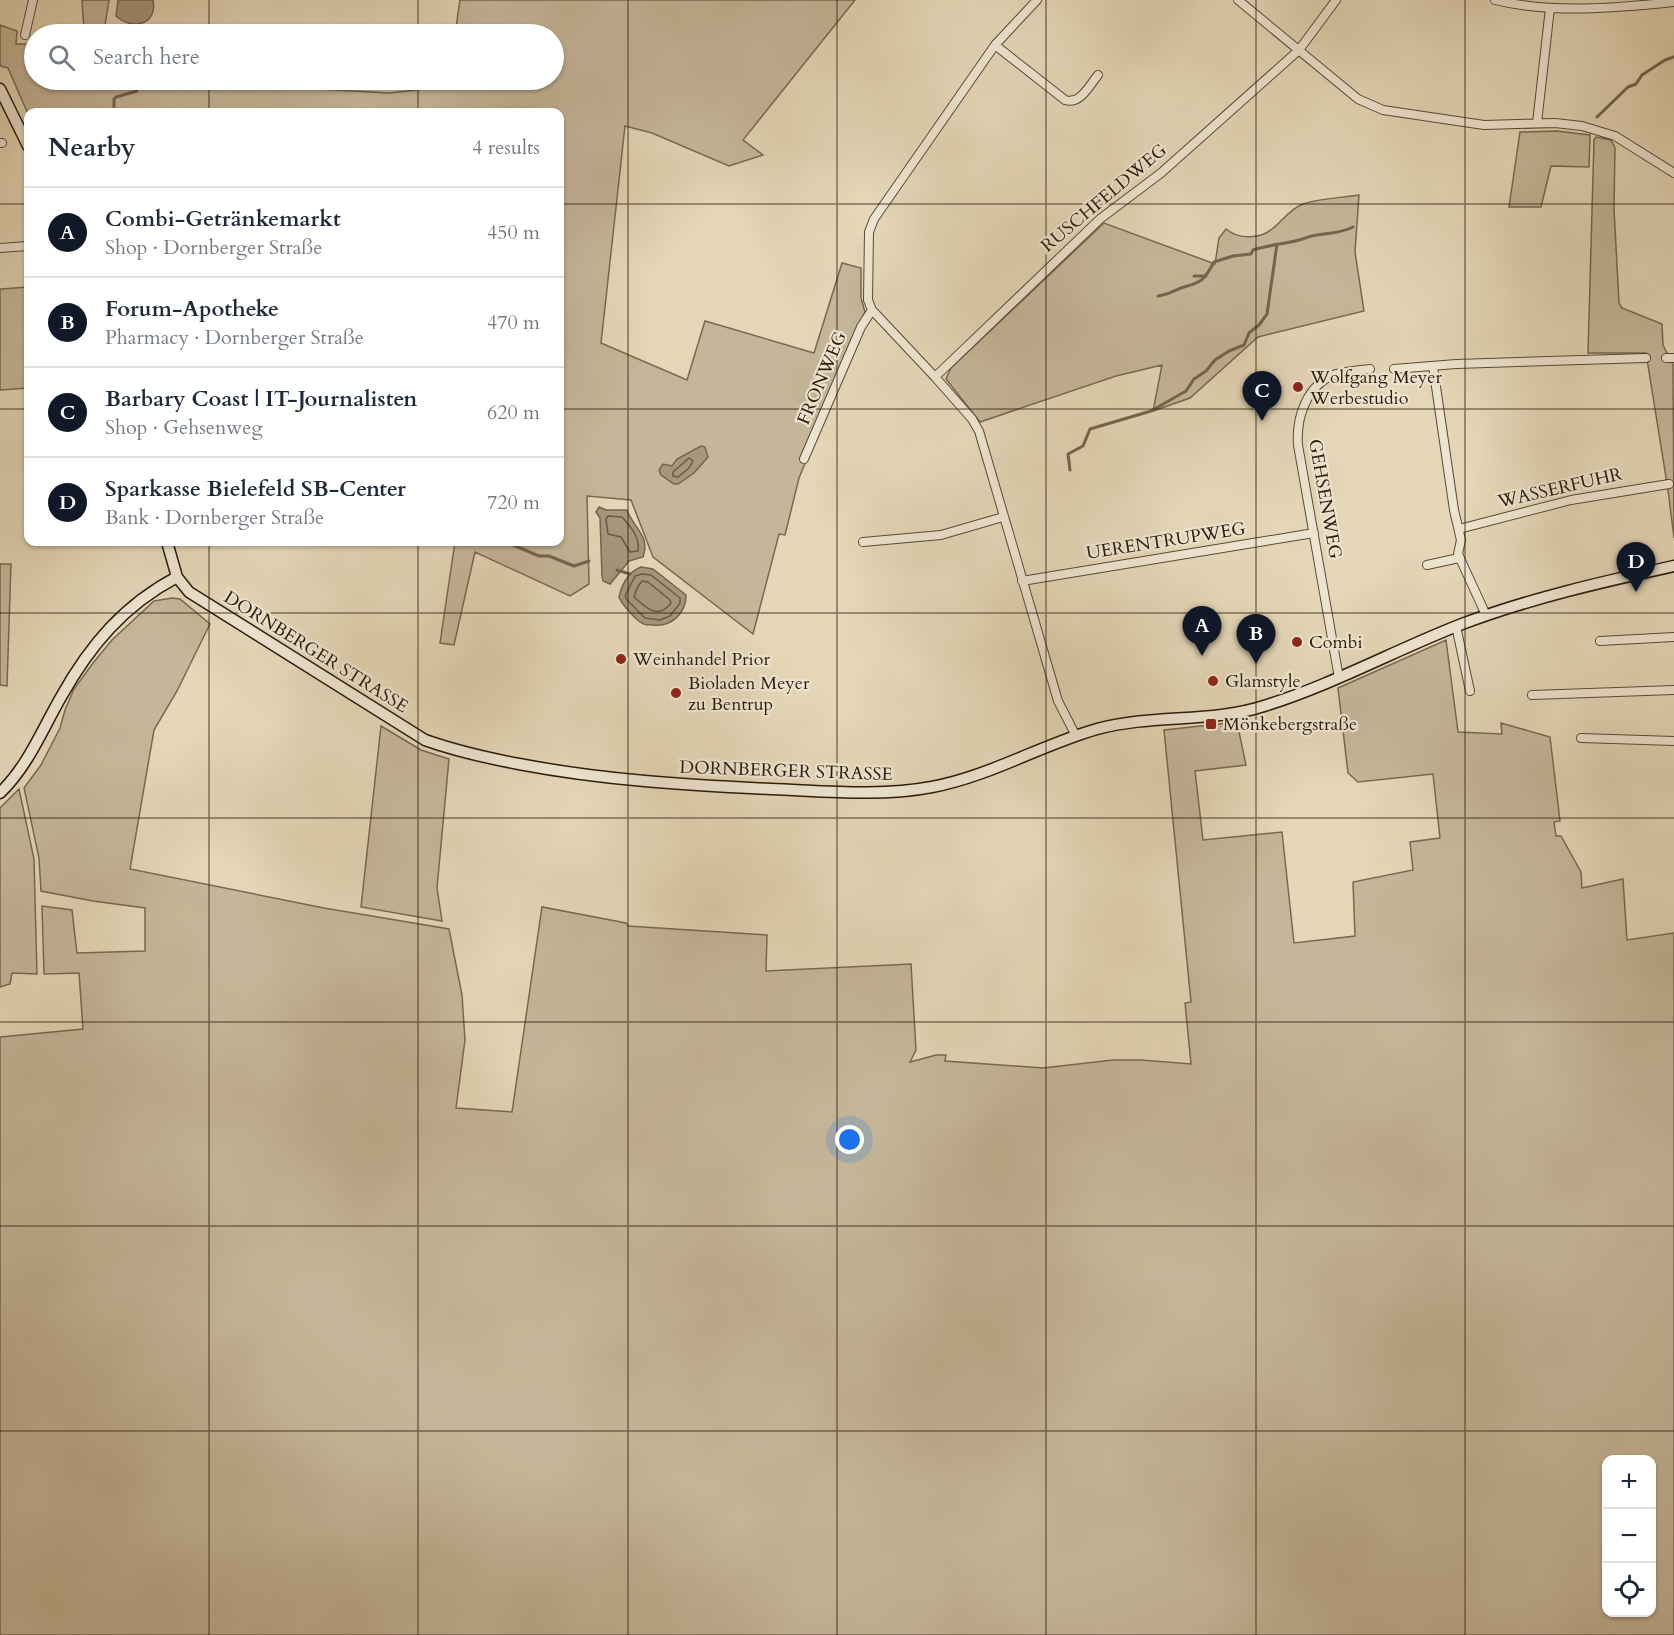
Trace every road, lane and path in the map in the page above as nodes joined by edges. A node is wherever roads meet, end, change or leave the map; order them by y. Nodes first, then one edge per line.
1 (33, 0) edge
2 (1037, 0) edge
3 (1238, 0) edge
4 (1336, 0) edge
5 (1495, 0) edge
6 (1674, 2) edge
7 (1639, 3) edge
8 (1550, 8) junction
9 (28, 24) edge
10 (995, 45) junction
11 (1299, 50) junction
12 (1098, 75) dead end
13 (0, 89) edge
14 (1537, 123) junction
15 (24, 138) edge
16 (1674, 173) edge
17 (24, 246) edge
18 (0, 248) edge
19 (872, 310) junction
20 (1646, 358) dead end
21 (1433, 366) junction
22 (1370, 369) dead end
23 (1394, 369) dead end
24 (935, 377) junction
25 (804, 459) dead end
26 (1669, 484) dead end
27 (1003, 517) junction
28 (1459, 529) junction
29 (1314, 533) junction
30 (863, 542) dead end
31 (168, 546) edge
32 (1459, 558) junction
33 (1427, 566) dead end
34 (1674, 566) edge
35 (177, 577) junction
36 (1022, 581) junction
37 (1486, 615) junction
38 (1456, 626) junction
39 (1674, 637) edge
40 (1600, 641) dead end
41 (1339, 678) junction
42 (1674, 690) edge
43 (1470, 691) dead end
44 (1532, 695) dead end
45 (1076, 736) junction
46 (1581, 738) dead end
47 (1674, 741) edge
48 (0, 792) edge

1 - 9 street
2 - 10 street
3 - 11 street
4 - 11 street, RUSCHFELDWEG
5 - 8 street
6 - 7 street
7 - 8 street
8 - 14 street
10 - 12 street
10 - 19 street
11 - 14 street
11 - 24 street, RUSCHFELDWEG
13 - 15 main road
14 - 16 street
17 - 18 street
19 - 24 street
19 - 25 street, FRONWEG
20 - 21 street
21 - 23 street
21 - 28 street
22 - 29 street, GEHSENWEG
24 - 27 street
26 - 28 street, WASSERFUHR
27 - 30 street
27 - 36 street
28 - 32 street
29 - 36 street, UERENTRUPWEG
29 - 41 street, GEHSENWEG
31 - 35 main road, DORNBERGER STRASSE
32 - 33 street
32 - 37 street
34 - 37 main road, DORNBERGER STRASSE
35 - 45 main road, DORNBERGER STRASSE
35 - 48 main road
36 - 45 street
37 - 38 main road, DORNBERGER STRASSE
38 - 41 main road, DORNBERGER STRASSE
38 - 43 street
39 - 40 street
41 - 45 main road, DORNBERGER STRASSE
42 - 44 street
46 - 47 street

